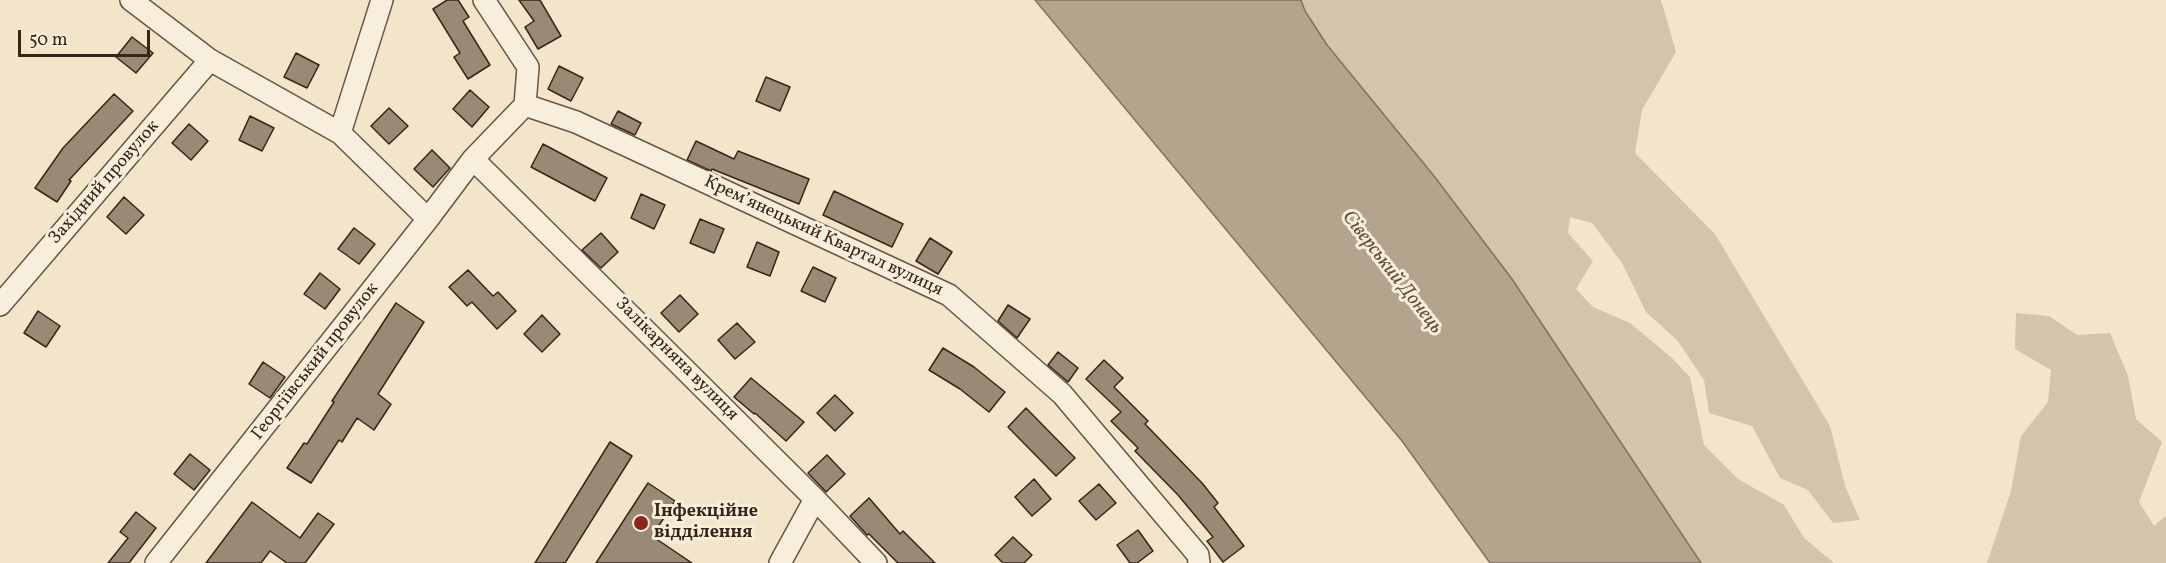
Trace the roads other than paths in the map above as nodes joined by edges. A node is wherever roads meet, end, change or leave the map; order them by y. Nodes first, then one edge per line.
1 (131, 0) edge
2 (382, 0) edge
3 (484, 0) edge
4 (210, 60) junction
5 (525, 105) junction
6 (340, 133) junction
7 (473, 159) junction
8 (428, 219) junction
9 (0, 305) edge
10 (816, 499) junction
11 (1202, 560) edge
12 (156, 563) edge
13 (780, 563) edge
14 (876, 563) edge

1 - 4 street
2 - 6 street
3 - 5 street
4 - 6 street
4 - 9 street, Західний провулок
5 - 7 street
5 - 11 street, Крем’янецький Квартал вулиця
6 - 8 street
7 - 8 street, Георгіївський провулок
7 - 10 street, Залікарняна вулиця
8 - 12 street, Георгіївський провулок
10 - 13 street
10 - 14 street, Залікарняна вулиця

